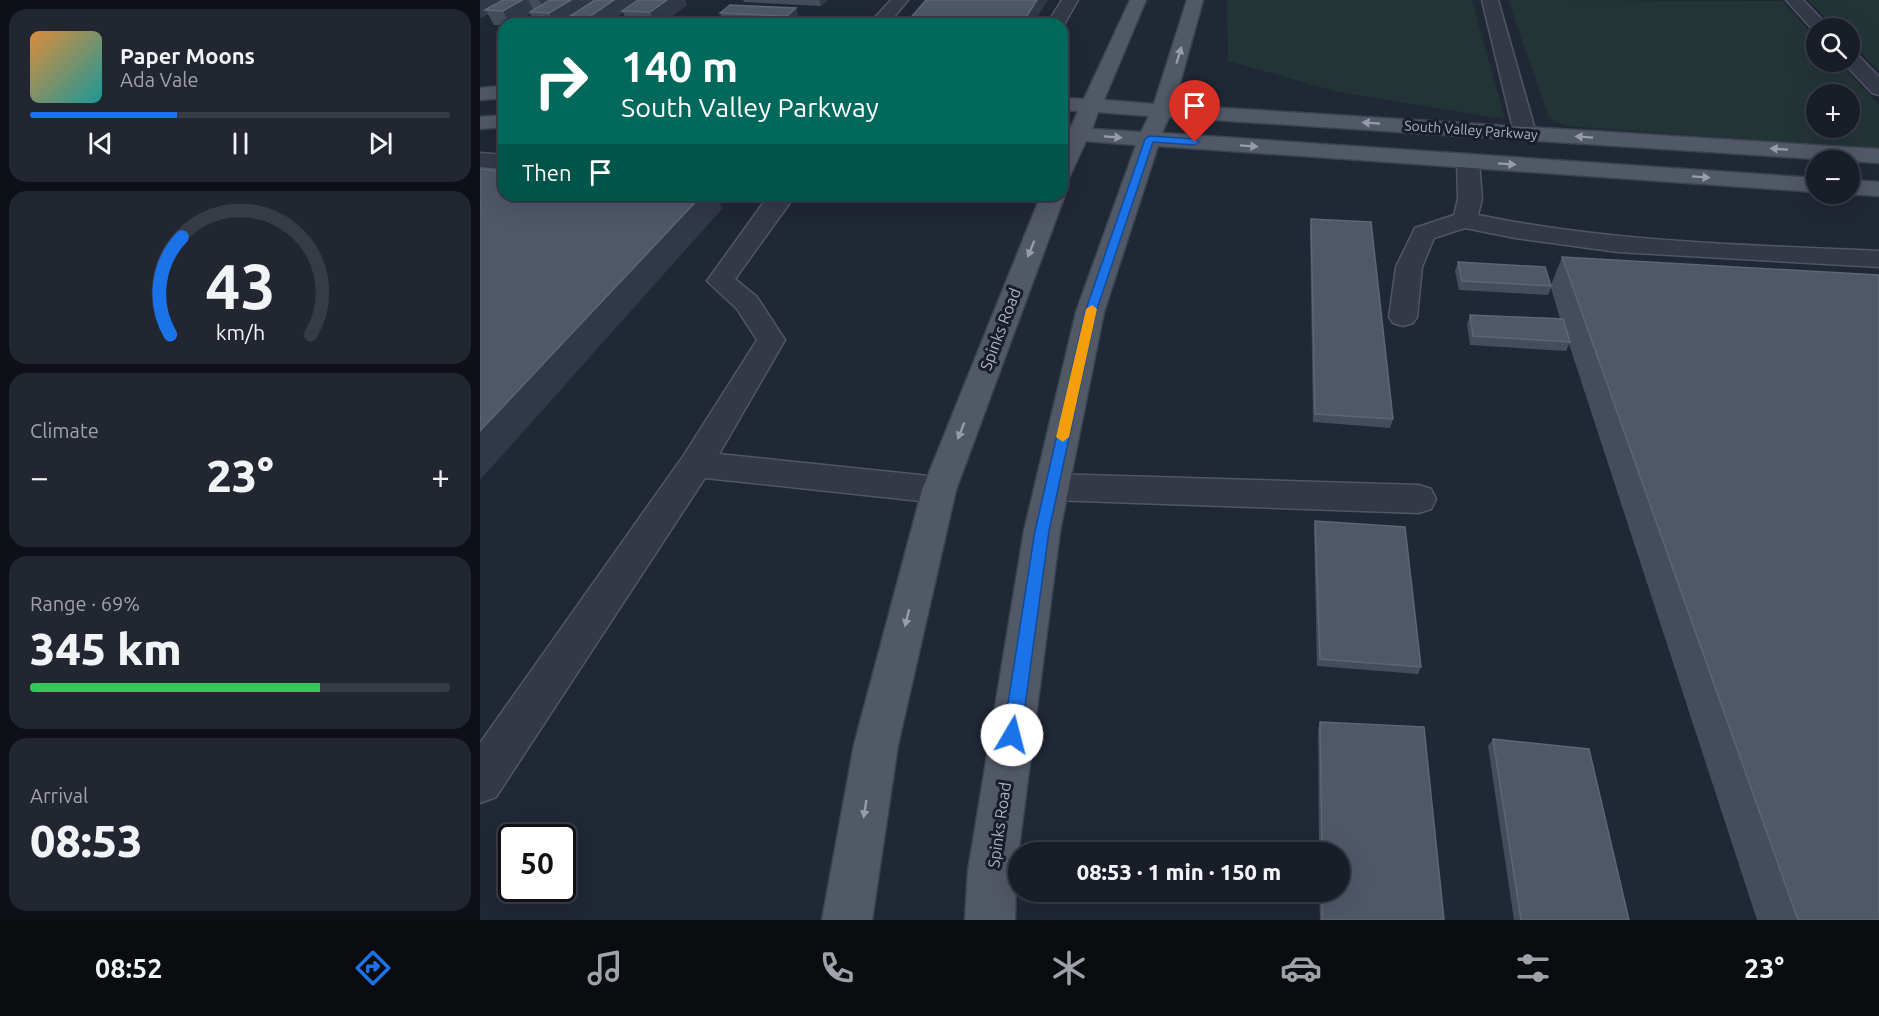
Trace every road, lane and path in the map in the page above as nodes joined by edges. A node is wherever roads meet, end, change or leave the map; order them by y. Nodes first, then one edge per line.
1 (900, 0) edge
2 (1070, 0) edge
3 (1138, 0) edge
4 (1195, 0) edge
5 (1490, 0) edge
6 (1794, 0) edge
7 (884, 18) edge
8 (1060, 18) edge
9 (1811, 18) edge
10 (1860, 69) edge
11 (1879, 89) edge
12 (498, 93) edge
13 (480, 94) edge
14 (1068, 104) edge
15 (1091, 106) junction
16 (1162, 110) junction
17 (498, 122) edge
18 (480, 123) edge
19 (1525, 133) junction
20 (1069, 134) edge
21 (1149, 139) junction
22 (1879, 156) edge
23 (480, 160) edge
24 (1468, 161) junction
25 (498, 162) edge
26 (1806, 184) edge
27 (1860, 188) edge
28 (1879, 189) edge
29 (779, 201) edge
30 (1051, 201) edge
31 (1464, 220) junction
32 (1879, 259) edge
33 (1403, 317) dead end
34 (696, 464) junction
35 (1052, 487) junction
36 (939, 490) junction
37 (1419, 499) dead end
38 (480, 781) edge
39 (847, 920) edge
40 (990, 920) edge

1 - 7 lane
2 - 8 lane
3 - 15 main road
16 -> 4 main road, Spinks Road
5 - 19 lane
6 - 9 lane
10 - 11 lane
12 - 13 main road
14 - 15 main road, South Valley Parkway
15 - 16 main road, South Valley Parkway
15 - 20 main road
19 -> 16 main road, South Valley Parkway
16 - 21 main road, Spinks Road
17 - 18 main road
22 -> 19 main road, South Valley Parkway
20 -> 21 main road, South Valley Parkway
21 -> 24 main road, South Valley Parkway
21 - 35 main road, Spinks Road
23 - 25 lane
24 -> 26 main road, South Valley Parkway
24 - 31 lane
27 - 28 main road
29 - 34 lane
30 -> 36 main road, Spinks Road
31 - 32 lane
31 - 33 lane
34 - 36 lane
34 - 38 lane
35 - 37 lane
35 - 40 main road, Spinks Road
36 -> 39 main road, Spinks Road

